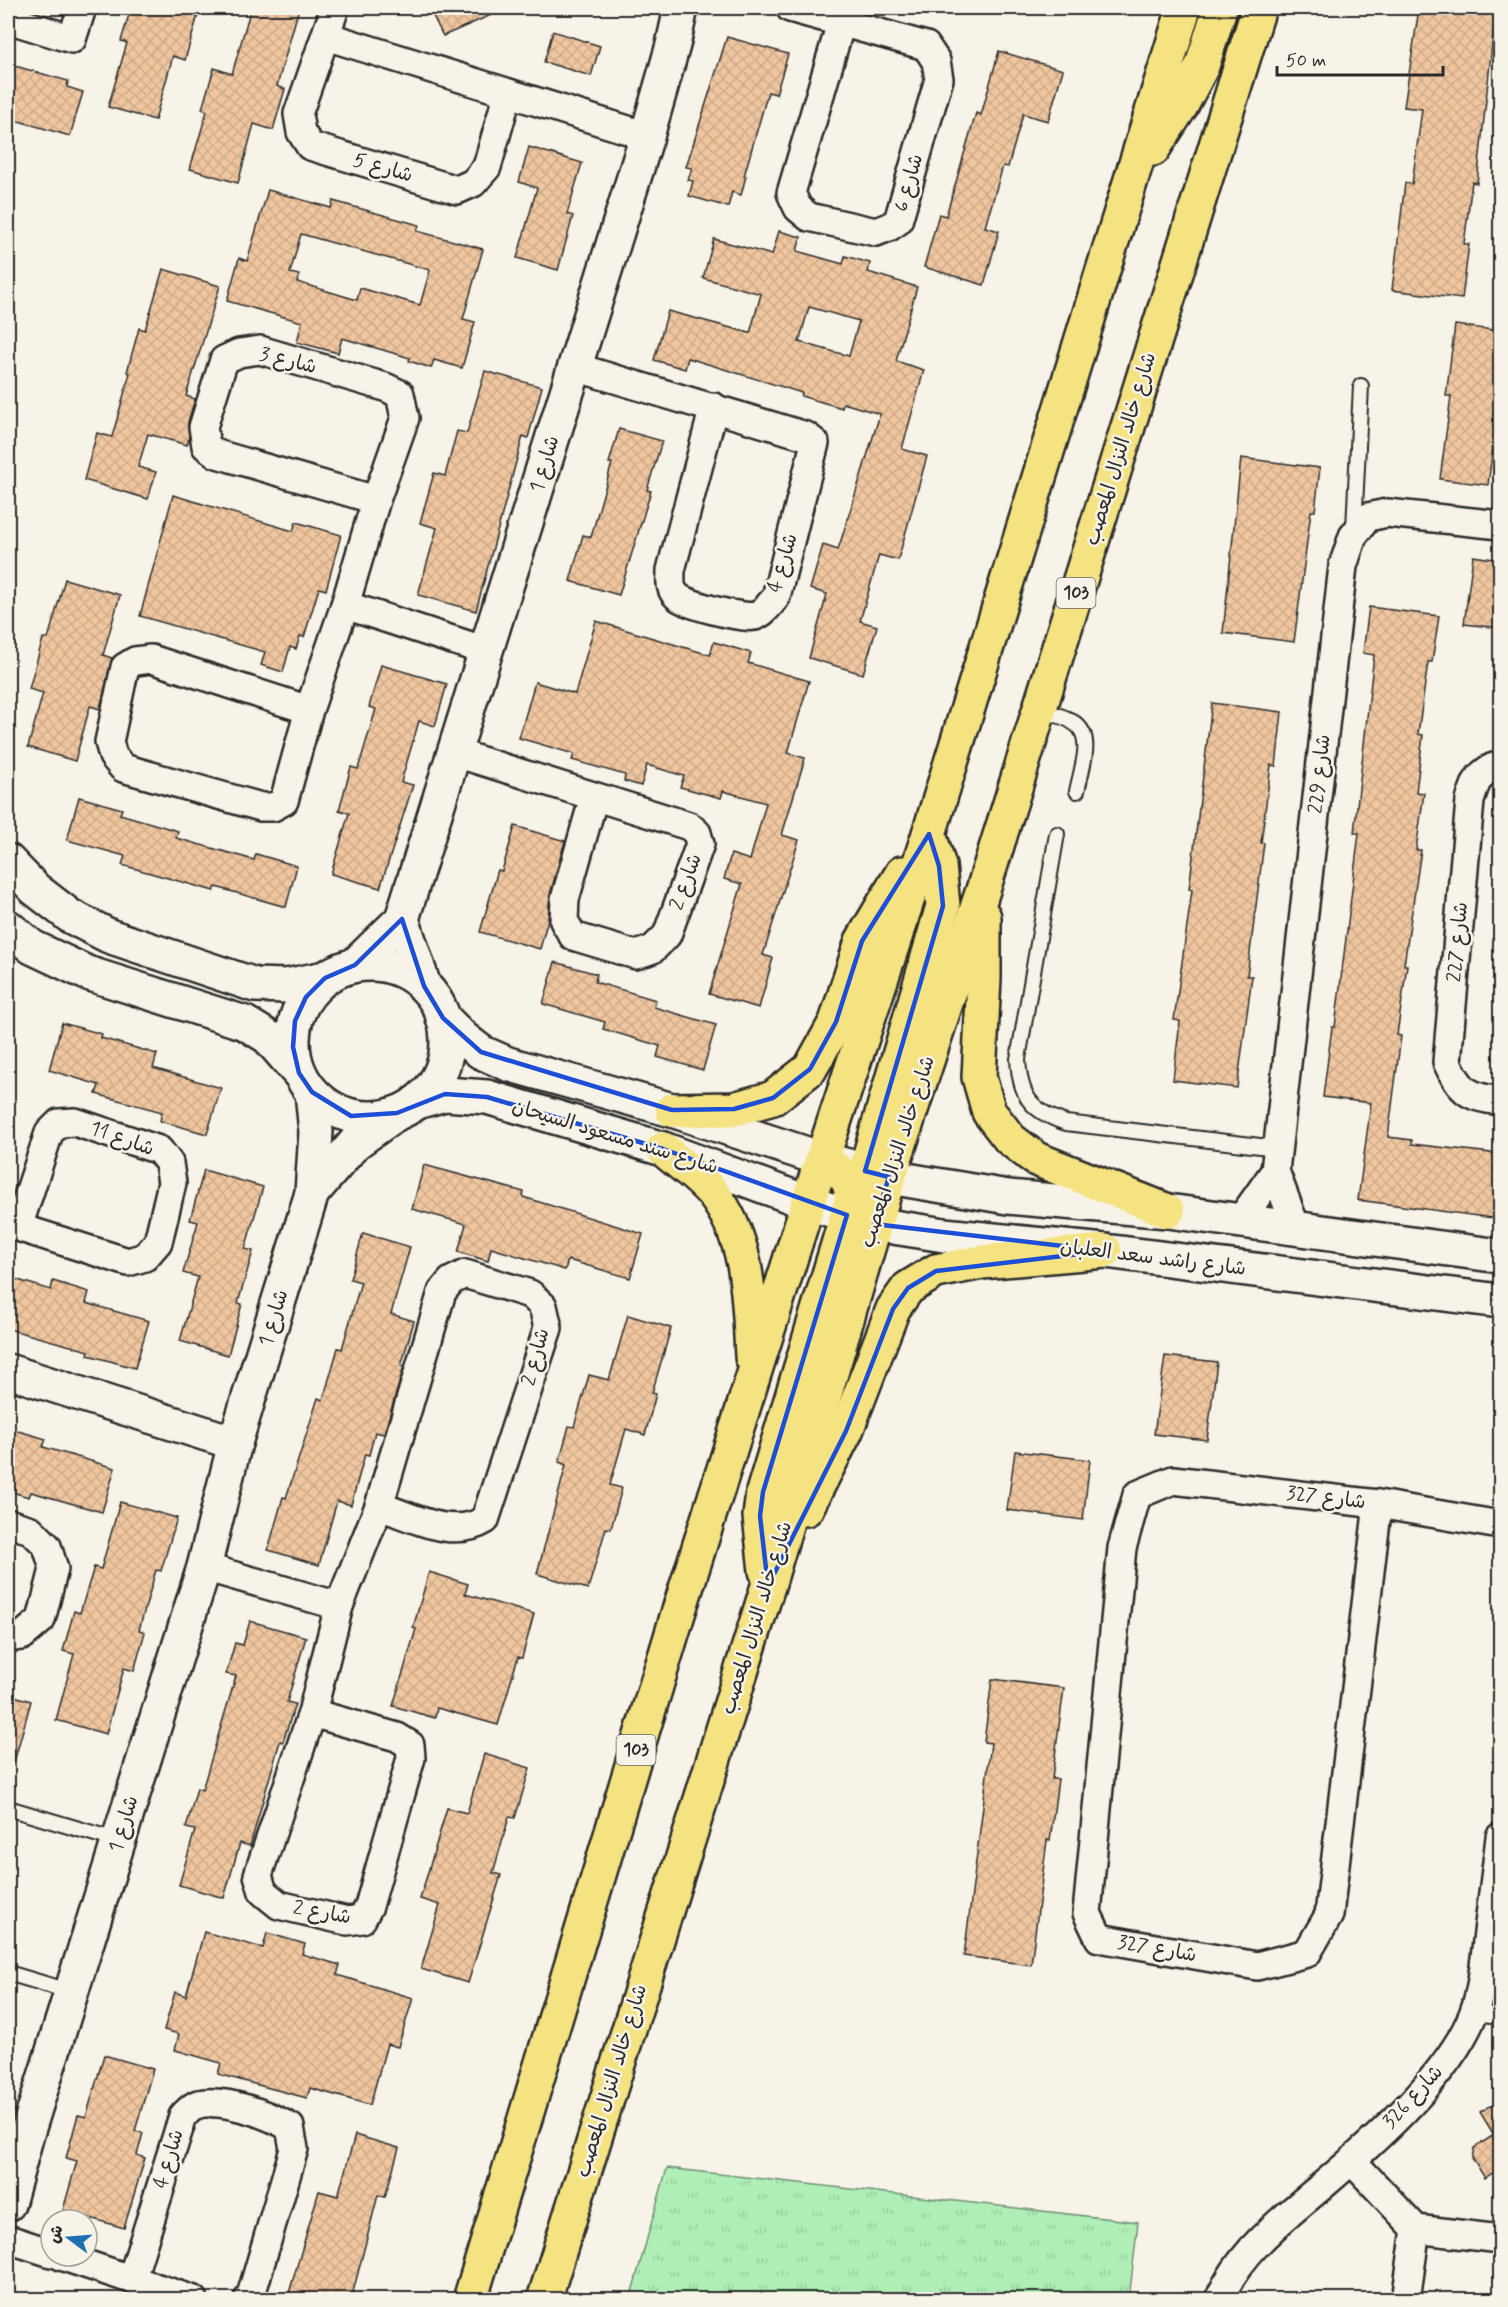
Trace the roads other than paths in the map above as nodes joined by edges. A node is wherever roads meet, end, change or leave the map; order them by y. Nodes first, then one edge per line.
1 (82, 8) edge
2 (335, 8) edge
3 (681, 8) edge
4 (790, 8) edge
5 (1184, 8) edge
6 (1220, 8) edge
7 (1258, 15) edge
8 (8, 19) edge
9 (841, 23) junction
10 (326, 36) junction
11 (508, 93) junction
12 (647, 136) junction
13 (1130, 184) junction
14 (576, 367) junction
15 (1361, 386) dead end
16 (714, 407) junction
17 (376, 500) junction
18 (1500, 525) edge
19 (1353, 536) junction
20 (345, 605) junction
21 (486, 651) junction
22 (309, 710) junction
23 (1039, 711) junction
24 (456, 753) junction
25 (1500, 765) edge
26 (1077, 791) dead end
27 (594, 797) junction
28 (929, 834) junction
29 (1057, 834) dead end
30 (8, 861) edge
31 (983, 890) junction
32 (402, 919) junction
33 (8, 927) edge
34 (355, 965) junction
35 (325, 978) junction
36 (424, 986) junction
37 (443, 1018) junction
38 (306, 1083) junction
39 (1500, 1101) edge
40 (407, 1107) junction
41 (672, 1110) junction
42 (663, 1149) junction
43 (822, 1159) junction
44 (1276, 1160) junction
45 (877, 1174) junction
46 (312, 1193) junction
47 (809, 1203) junction
48 (1168, 1211) junction
49 (860, 1219) junction
50 (1239, 1222) junction
51 (13, 1226) edge
52 (1296, 1228) junction
53 (1105, 1251) junction
54 (1500, 1256) edge
55 (1500, 1301) edge
56 (8, 1371) edge
57 (753, 1377) junction
58 (236, 1443) junction
59 (1378, 1504) junction
60 (379, 1506) junction
61 (8, 1523) edge
62 (1500, 1525) edge
63 (204, 1567) junction
64 (768, 1586) junction
65 (339, 1606) junction
66 (8, 1638) edge
67 (312, 1713) junction
68 (8, 1808) edge
69 (1500, 1837) edge
70 (119, 1841) junction
71 (8, 1973) edge
72 (72, 1992) junction
73 (1473, 2013) junction
74 (1500, 2016) edge
75 (17, 2131) edge
76 (1352, 2161) junction
77 (8, 2204) edge
78 (1416, 2229) junction
79 (8, 2239) edge
80 (1500, 2239) edge
81 (39, 2249) edge
82 (99, 2268) edge
83 (132, 2278) junction
84 (194, 2300) edge
85 (248, 2300) edge
86 (470, 2300) edge
87 (544, 2300) edge
88 (1219, 2300) edge
89 (1406, 2300) edge

1 - 8 street
2 - 10 street, شارع 5
3 - 12 main road, شارع 1
4 - 9 street, شارع 6
5 - 13 main road, 103
6 - 13 main road
7 - 23 main road, شارع خالد النزال المعصب / 103
9 - 9 street, شارع 6
10 - 11 street
10 - 11 street, شارع 5
11 - 12 street
12 - 14 main road, شارع 1
13 - 28 main road, 103
14 - 16 street, شارع 4
14 - 21 main road, شارع 1
15 - 19 lane
16 - 16 street, شارع 4
17 - 17 street, شارع 3
17 - 20 street, شارع 3
18 - 19 street, شارع 229
19 - 44 street, شارع 229
20 - 21 street
20 - 22 street, شارع 3
21 - 24 main road, شارع 1
22 - 22 street, شارع 3
23 - 26 lane
23 - 31 main road, شارع خالد النزال المعصب / 103
24 - 27 street, شارع 2
24 - 32 main road, شارع 1
25 - 39 street, شارع 227
27 - 27 street, شارع 2
28 - 41 main road
28 - 43 main road, 103
28 - 45 main road
29 - 44 lane
30 - 35 main road
31 - 45 main road, شارع خالد النزال المعصب / 103
31 - 48 main road
32 - 34 main road, شارع 1
32 - 36 main road
33 - 38 main road
34 - 35 main road
34 - 36 main road
35 - 38 main road
36 - 37 main road
37 - 40 main road
37 - 41 main road, شارع سند مسعود السيحان
38 - 40 main road
38 - 46 main road, شارع 1
40 - 42 main road, شارع سند مسعود السيحان
40 - 46 main road, شارع 1
41 - 43 main road, شارع سند مسعود السيحان
42 - 47 main road, شارع سند مسعود السيحان
42 - 57 main road
43 - 45 main road
43 - 47 main road, 103
43 - 49 main road
44 - 50 street, شارع 229
44 - 52 street, شارع 229
45 - 48 main road
45 - 49 main road, شارع خالد النزال المعصب / 103
46 - 58 main road, شارع 1
47 - 49 main road, شارع راشد سعد العلبان
47 - 57 main road, 103
48 - 50 main road
49 - 53 main road, شارع راشد سعد العلبان
49 - 64 main road, شارع خالد النزال المعصب / 103
50 - 52 main road
51 - 51 street, شارع 11
52 - 54 main road
53 - 55 main road, شارع راشد سعد العلبان
53 - 64 main road
56 - 58 main road
57 - 86 main road, 103
58 - 63 main road, شارع 1
59 - 59 street, شارع 327
59 - 62 street, شارع 327
60 - 60 street, شارع 2
60 - 65 street, شارع 2
61 - 66 street
63 - 65 street
63 - 70 main road, شارع 1
64 - 87 main road, شارع خالد النزال المعصب / 103
65 - 67 street, شارع 2
67 - 67 street, شارع 2
68 - 70 lane
69 - 73 street, شارع 326
70 - 72 main road, شارع 1
71 - 72 lane
72 - 75 main road, شارع 1
73 - 74 lane
73 - 76 street, شارع 326
75 - 77 main road, شارع 1
76 - 78 street
76 - 88 street, شارع 326
78 - 80 street
78 - 89 street
79 - 81 street
82 - 83 street
83 - 84 street
83 - 85 street, شارع 4

